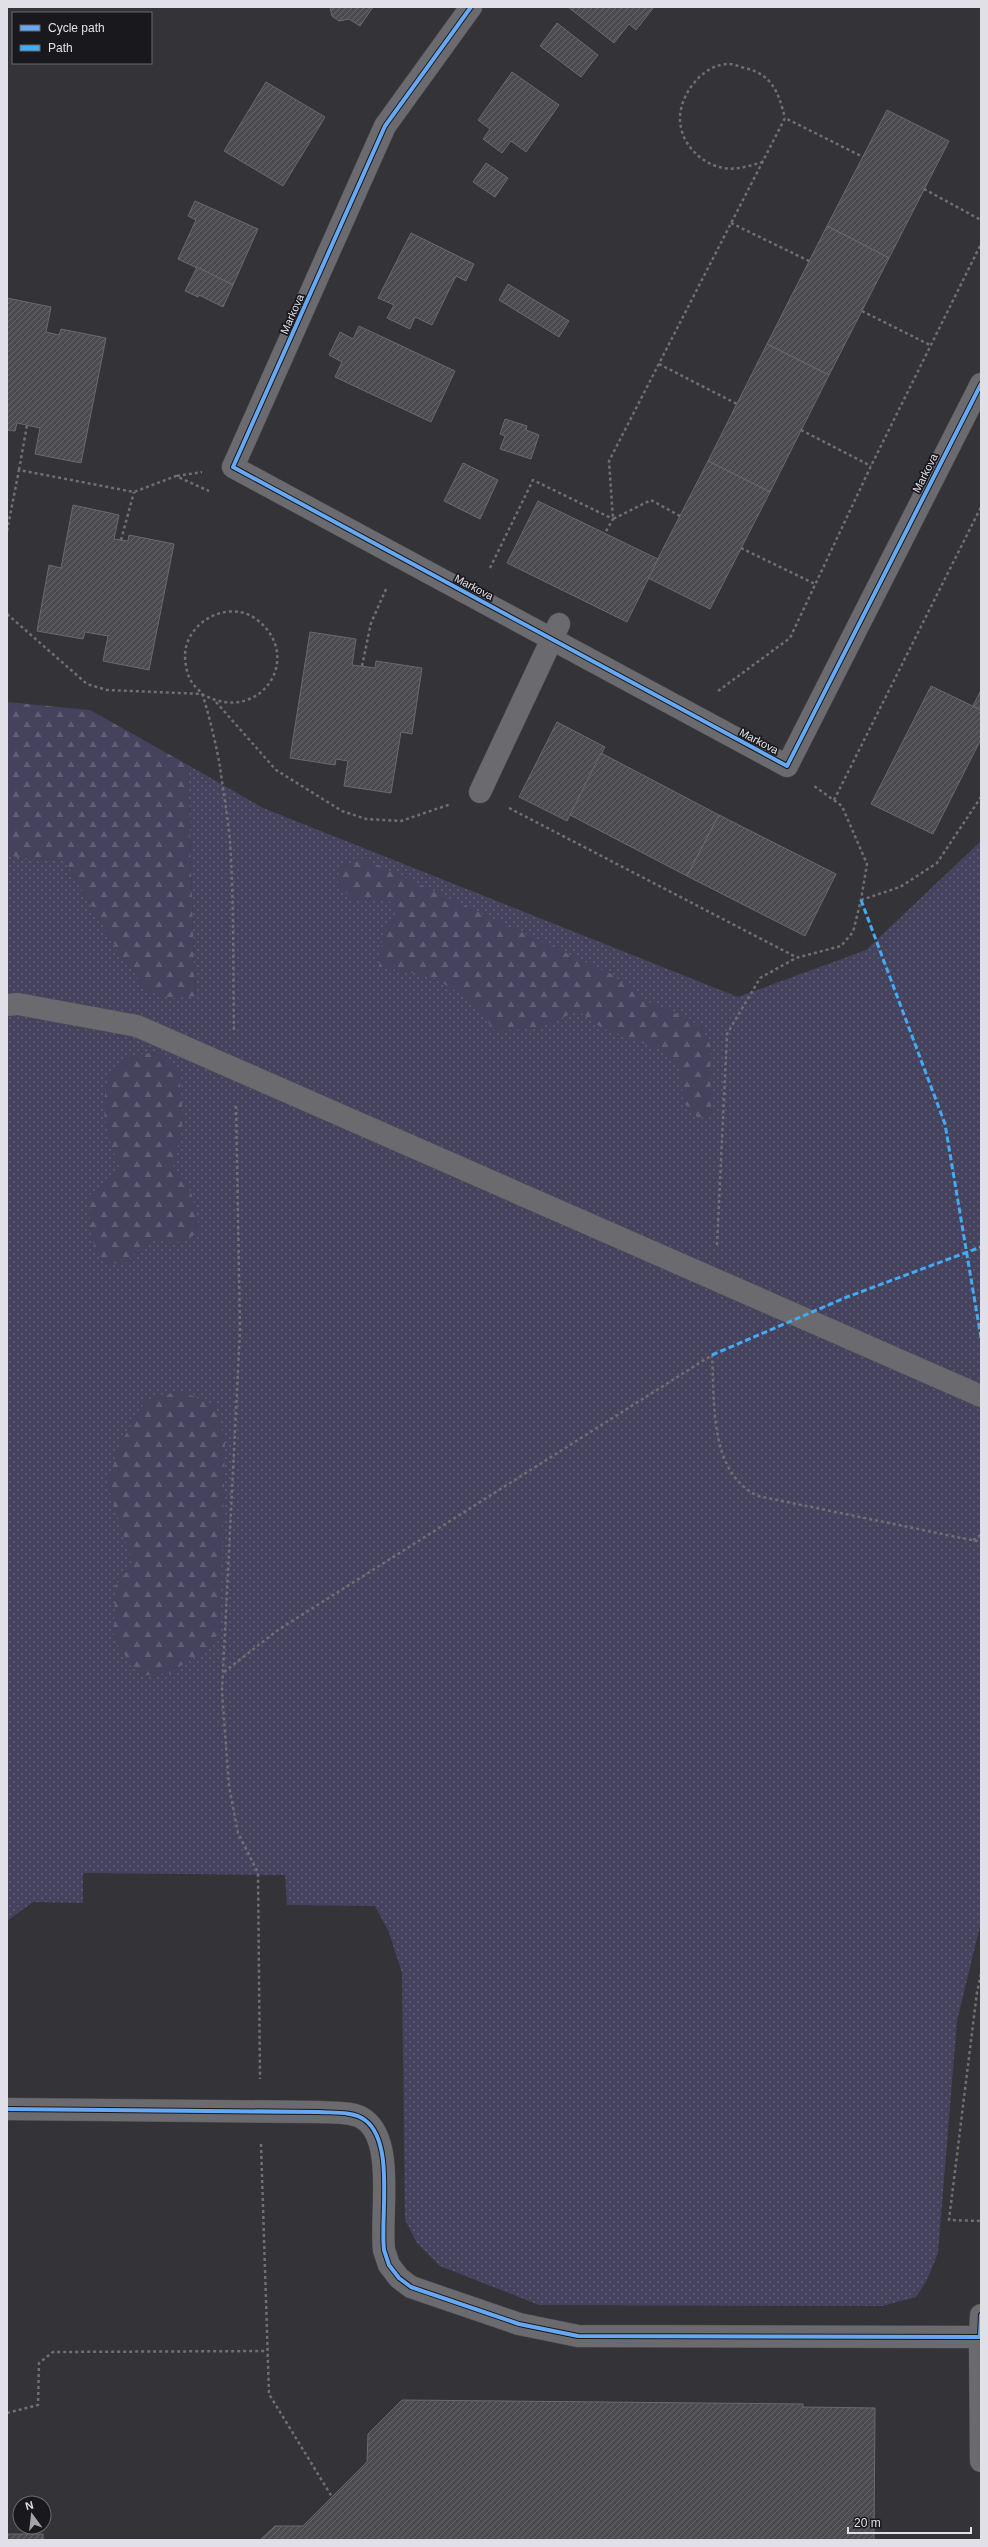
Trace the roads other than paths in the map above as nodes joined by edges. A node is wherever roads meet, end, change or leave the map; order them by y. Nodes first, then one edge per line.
1 (471, 7) edge
2 (981, 384) edge
3 (556, 632) junction
4 (480, 792) road end
5 (7, 1005) edge
6 (981, 1396) edge
7 (7, 2109) edge
8 (981, 2315) edge
9 (980, 2337) junction
10 (981, 2462) edge

1 - 3 street, Markova
2 - 3 street, Markova
3 - 4 street
5 - 6 street
7 - 9 street
8 - 9 street
9 - 10 street

